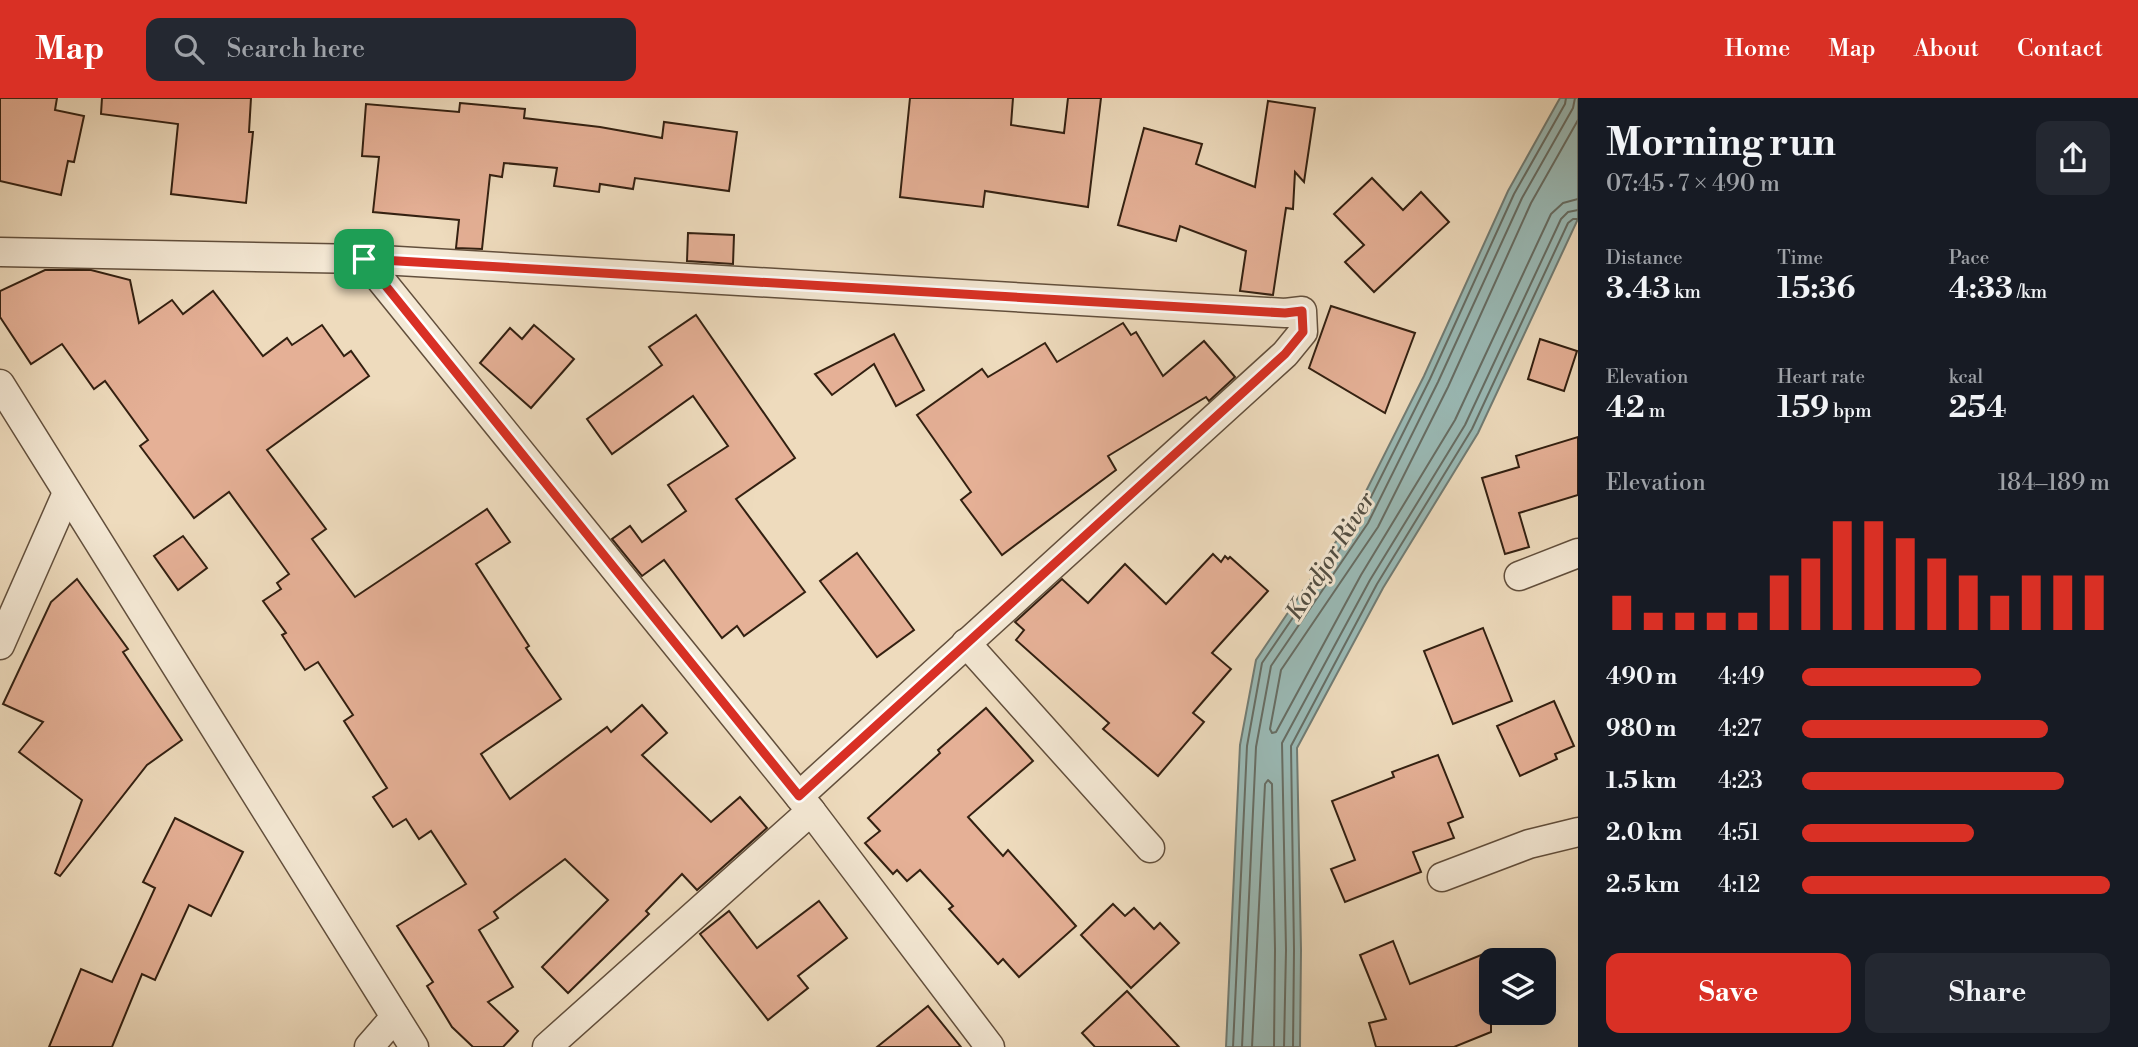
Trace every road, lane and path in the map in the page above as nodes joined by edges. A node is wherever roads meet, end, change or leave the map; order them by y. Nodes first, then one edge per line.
1 (0, 252) edge
2 (364, 259) junction
3 (0, 384) edge
4 (67, 493) junction
5 (1578, 552) edge
6 (1519, 576) dead end
7 (966, 643) junction
8 (0, 645) edge
9 (805, 803) junction
10 (1578, 832) edge
11 (1150, 848) dead end
12 (1442, 877) dead end
13 (394, 1017) junction
14 (369, 1047) edge
15 (414, 1047) edge
16 (547, 1047) edge
17 (990, 1047) edge

1 - 2 street
2 - 7 street
2 - 9 street
3 - 4 street
4 - 8 street
4 - 13 street
5 - 6 street
7 - 9 street
7 - 11 street
9 - 16 street
9 - 17 street
10 - 12 street
13 - 14 street
13 - 15 street

